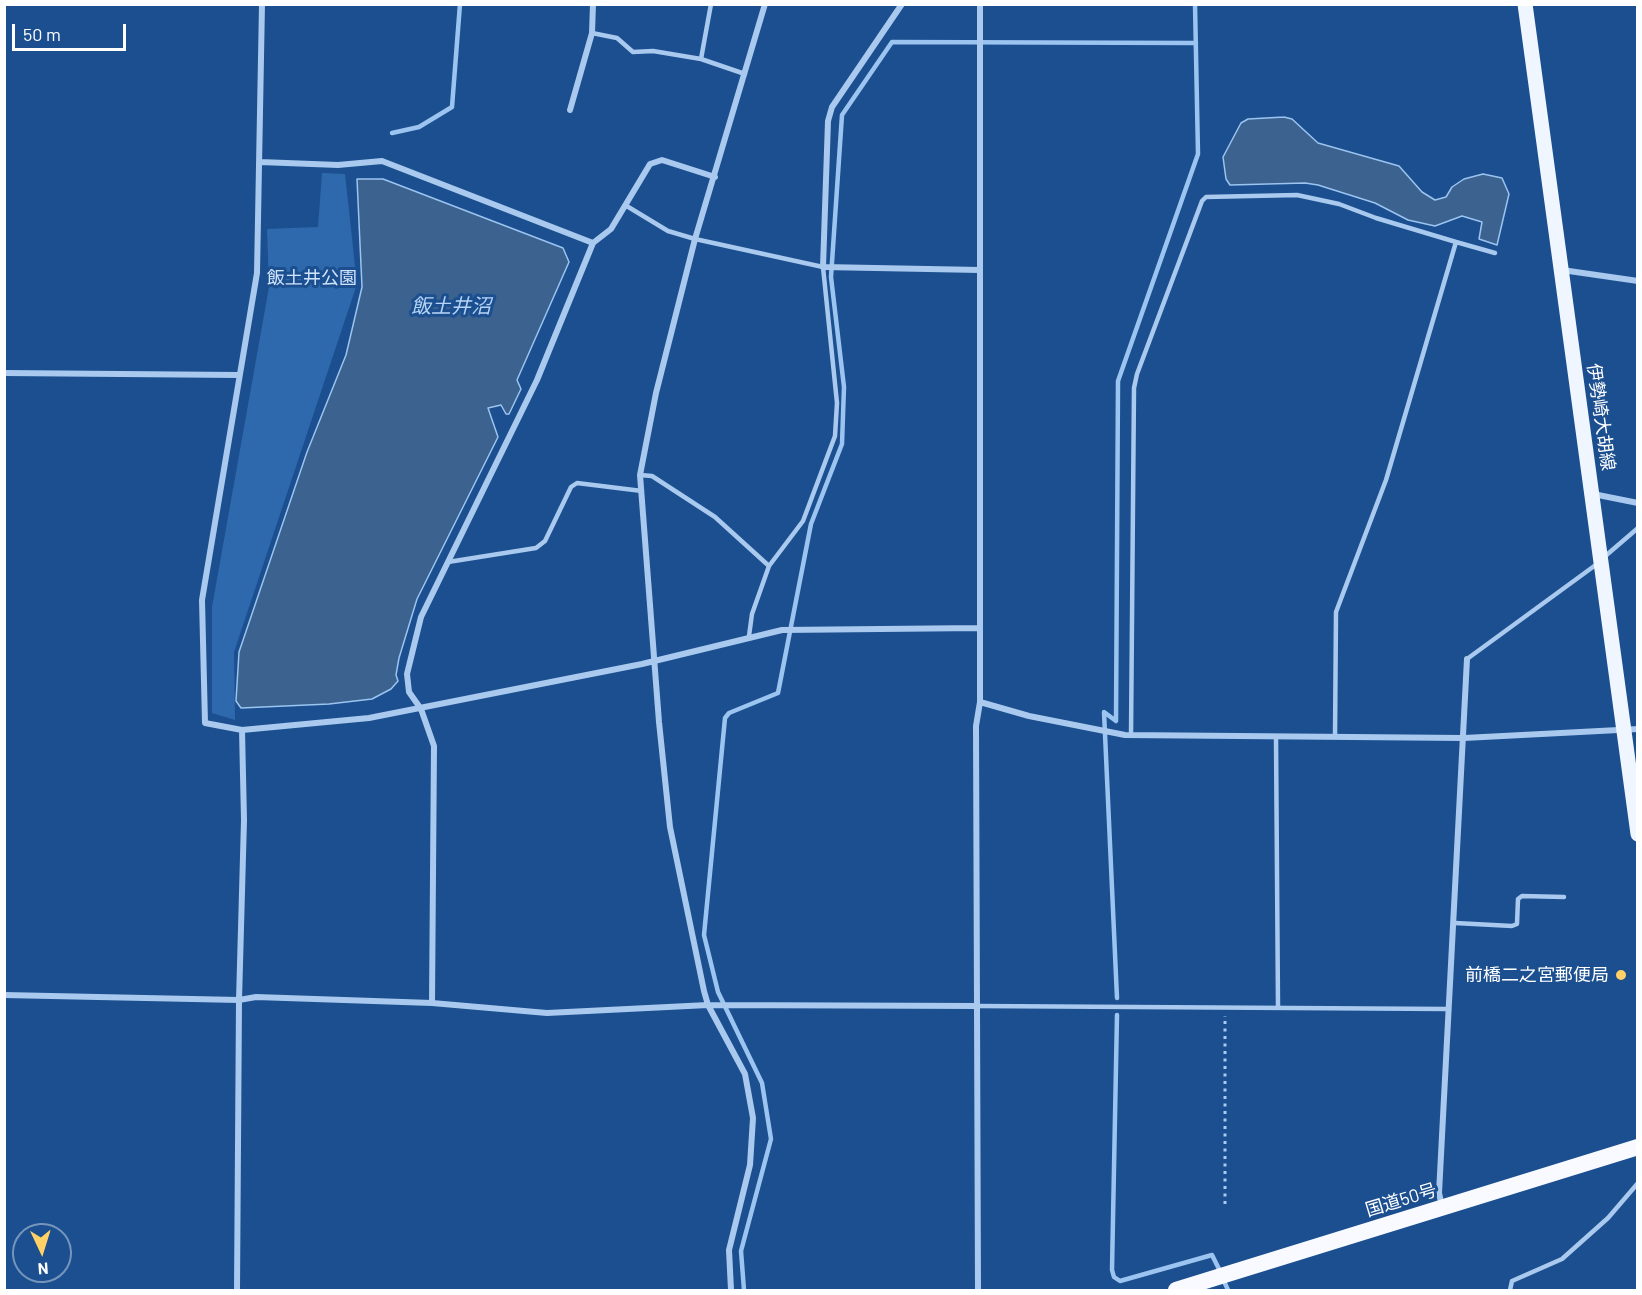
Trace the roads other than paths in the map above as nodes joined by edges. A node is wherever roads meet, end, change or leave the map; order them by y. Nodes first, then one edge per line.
1 (262, 4) edge
2 (594, 4) edge
3 (711, 4) edge
4 (765, 4) edge
5 (902, 4) edge
6 (980, 4) edge
7 (1525, 4) edge
8 (592, 33) junction
9 (701, 59) junction
10 (745, 74) junction
11 (570, 110) dead end
12 (260, 162) junction
13 (715, 177) junction
14 (625, 205) junction
15 (695, 239) junction
16 (1456, 242) junction
17 (593, 243) junction
18 (1495, 254) dead end
19 (823, 267) junction
20 (980, 270) junction
21 (1562, 270) junction
22 (1638, 281) edge
23 (4, 373) edge
24 (238, 375) junction
25 (640, 475) junction
26 (642, 491) junction
27 (1592, 494) junction
28 (1638, 503) edge
29 (1638, 528) edge
30 (1601, 561) junction
31 (448, 562) junction
32 (769, 566) junction
33 (980, 628) junction
34 (749, 636) junction
35 (1467, 659) joint
36 (655, 660) junction
37 (980, 702) junction
38 (421, 709) junction
39 (242, 730) junction
40 (1631, 730) edge
41 (1131, 735) junction
42 (1335, 737) junction
43 (1276, 738) junction
44 (1464, 738) junction
45 (1638, 834) edge
46 (1564, 897) dead end
47 (1455, 923) junction
48 (4, 995) edge
49 (239, 1000) junction
50 (432, 1003) junction
51 (708, 1005) junction
52 (977, 1006) junction
53 (1278, 1007) junction
54 (1448, 1009) junction
55 (1638, 1147) edge
56 (1638, 1183) edge
57 (1442, 1208) junction
58 (237, 1290) edge
59 (731, 1290) edge
60 (978, 1290) edge
61 (1176, 1290) edge
62 (1510, 1290) edge

1 - 12 street
2 - 8 street
3 - 9 lane
4 - 10 street
5 - 19 street
6 - 20 street
7 - 21 main road, 伊勢崎大胡線
8 - 9 lane
8 - 11 street
9 - 10 lane
10 - 13 street
12 - 17 street
12 - 24 street
13 - 14 street
13 - 15 street
14 - 15 lane
14 - 17 street
15 - 19 lane
15 - 25 street
16 - 18 lane
16 - 41 lane
16 - 42 lane
17 - 31 street
19 - 20 street
19 - 32 lane
20 - 33 street
21 - 22 street
21 - 27 main road, 伊勢崎大胡線
23 - 24 street
24 - 39 street
25 - 26 street
25 - 32 lane
26 - 31 lane
26 - 36 street
27 - 28 street
27 - 30 main road, 伊勢崎大胡線
29 - 30 lane
30 - 35 lane
30 - 40 main road, 伊勢崎大胡線
31 - 38 street
32 - 34 lane
33 - 34 street
33 - 37 street
34 - 36 street
35 - 44 street
36 - 38 street
36 - 51 street
37 - 41 street
37 - 52 street
38 - 39 street
38 - 50 street
39 - 49 street
40 - 44 street
40 - 45 main road, 伊勢崎大胡線
41 - 43 street
42 - 43 street
42 - 44 street
43 - 53 lane
44 - 47 street
46 - 47 lane
47 - 54 street
48 - 49 street
49 - 50 street
49 - 58 street
50 - 51 street
51 - 52 street
51 - 59 street
52 - 53 lane
52 - 60 street
53 - 54 lane
54 - 57 street
55 - 57 highway, 国道50号
56 - 62 lane
57 - 61 highway, 国道50号

